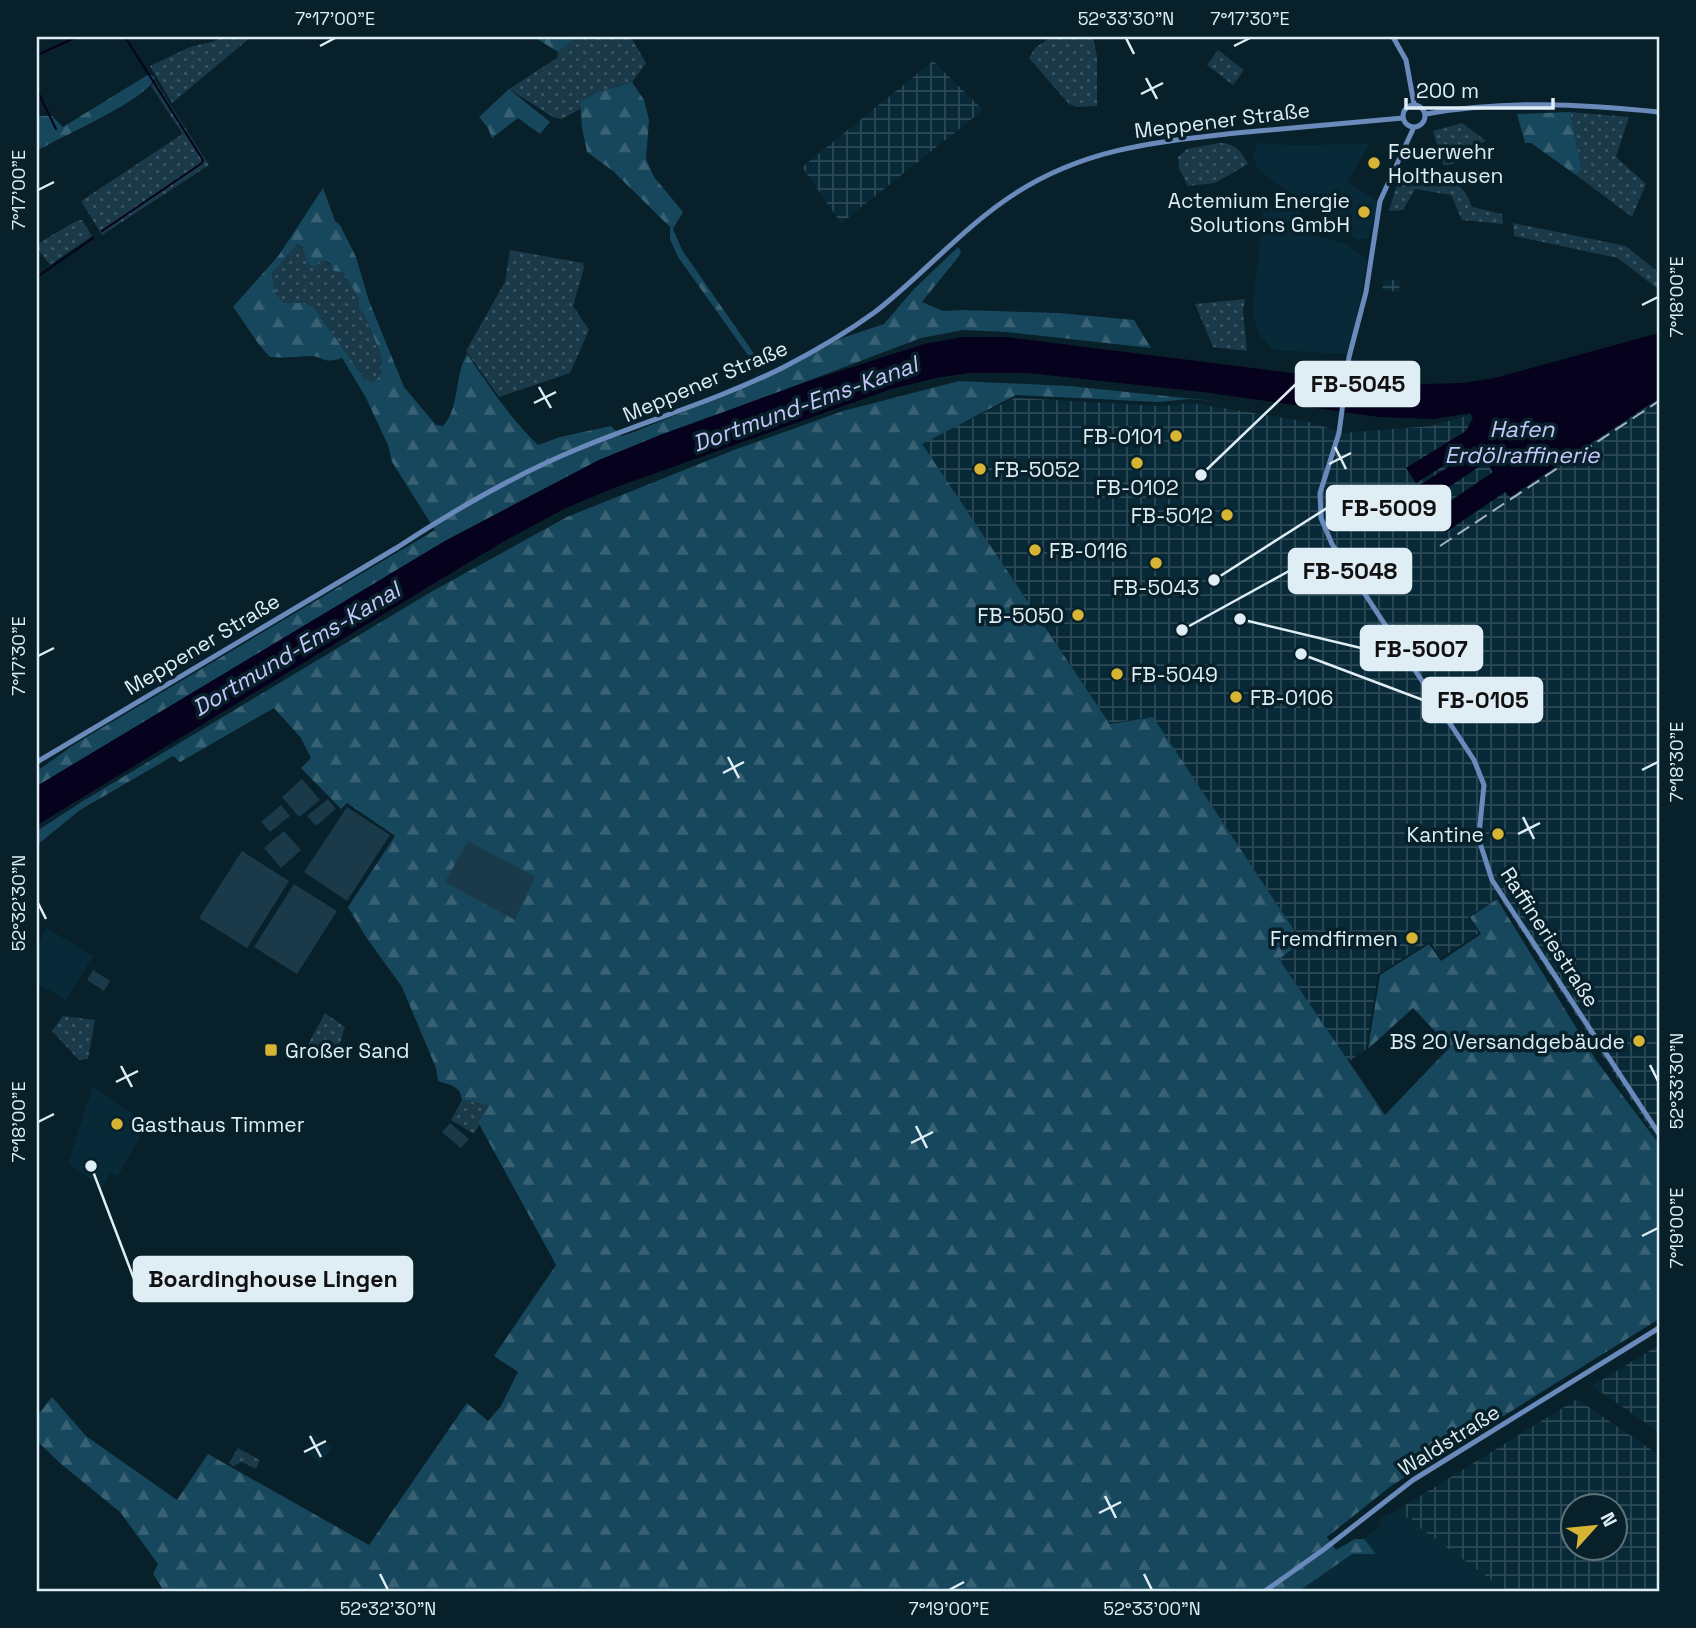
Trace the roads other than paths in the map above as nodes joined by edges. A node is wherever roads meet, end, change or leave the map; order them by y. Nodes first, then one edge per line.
1 (1393, 37) edge
2 (1413, 104) junction
3 (1659, 112) edge
4 (1426, 114) junction
5 (1403, 118) junction
6 (1414, 127) junction
7 (37, 761) edge
8 (1659, 1134) edge
9 (1659, 1328) edge
10 (1265, 1591) edge

1 - 2 main road
2 - 4 main road
2 - 5 main road
3 - 4 main road
4 - 6 main road
5 - 6 main road
5 - 7 main road, Meppener Straße
6 - 8 main road, Raffineriestraße
9 - 10 main road, Waldstraße

